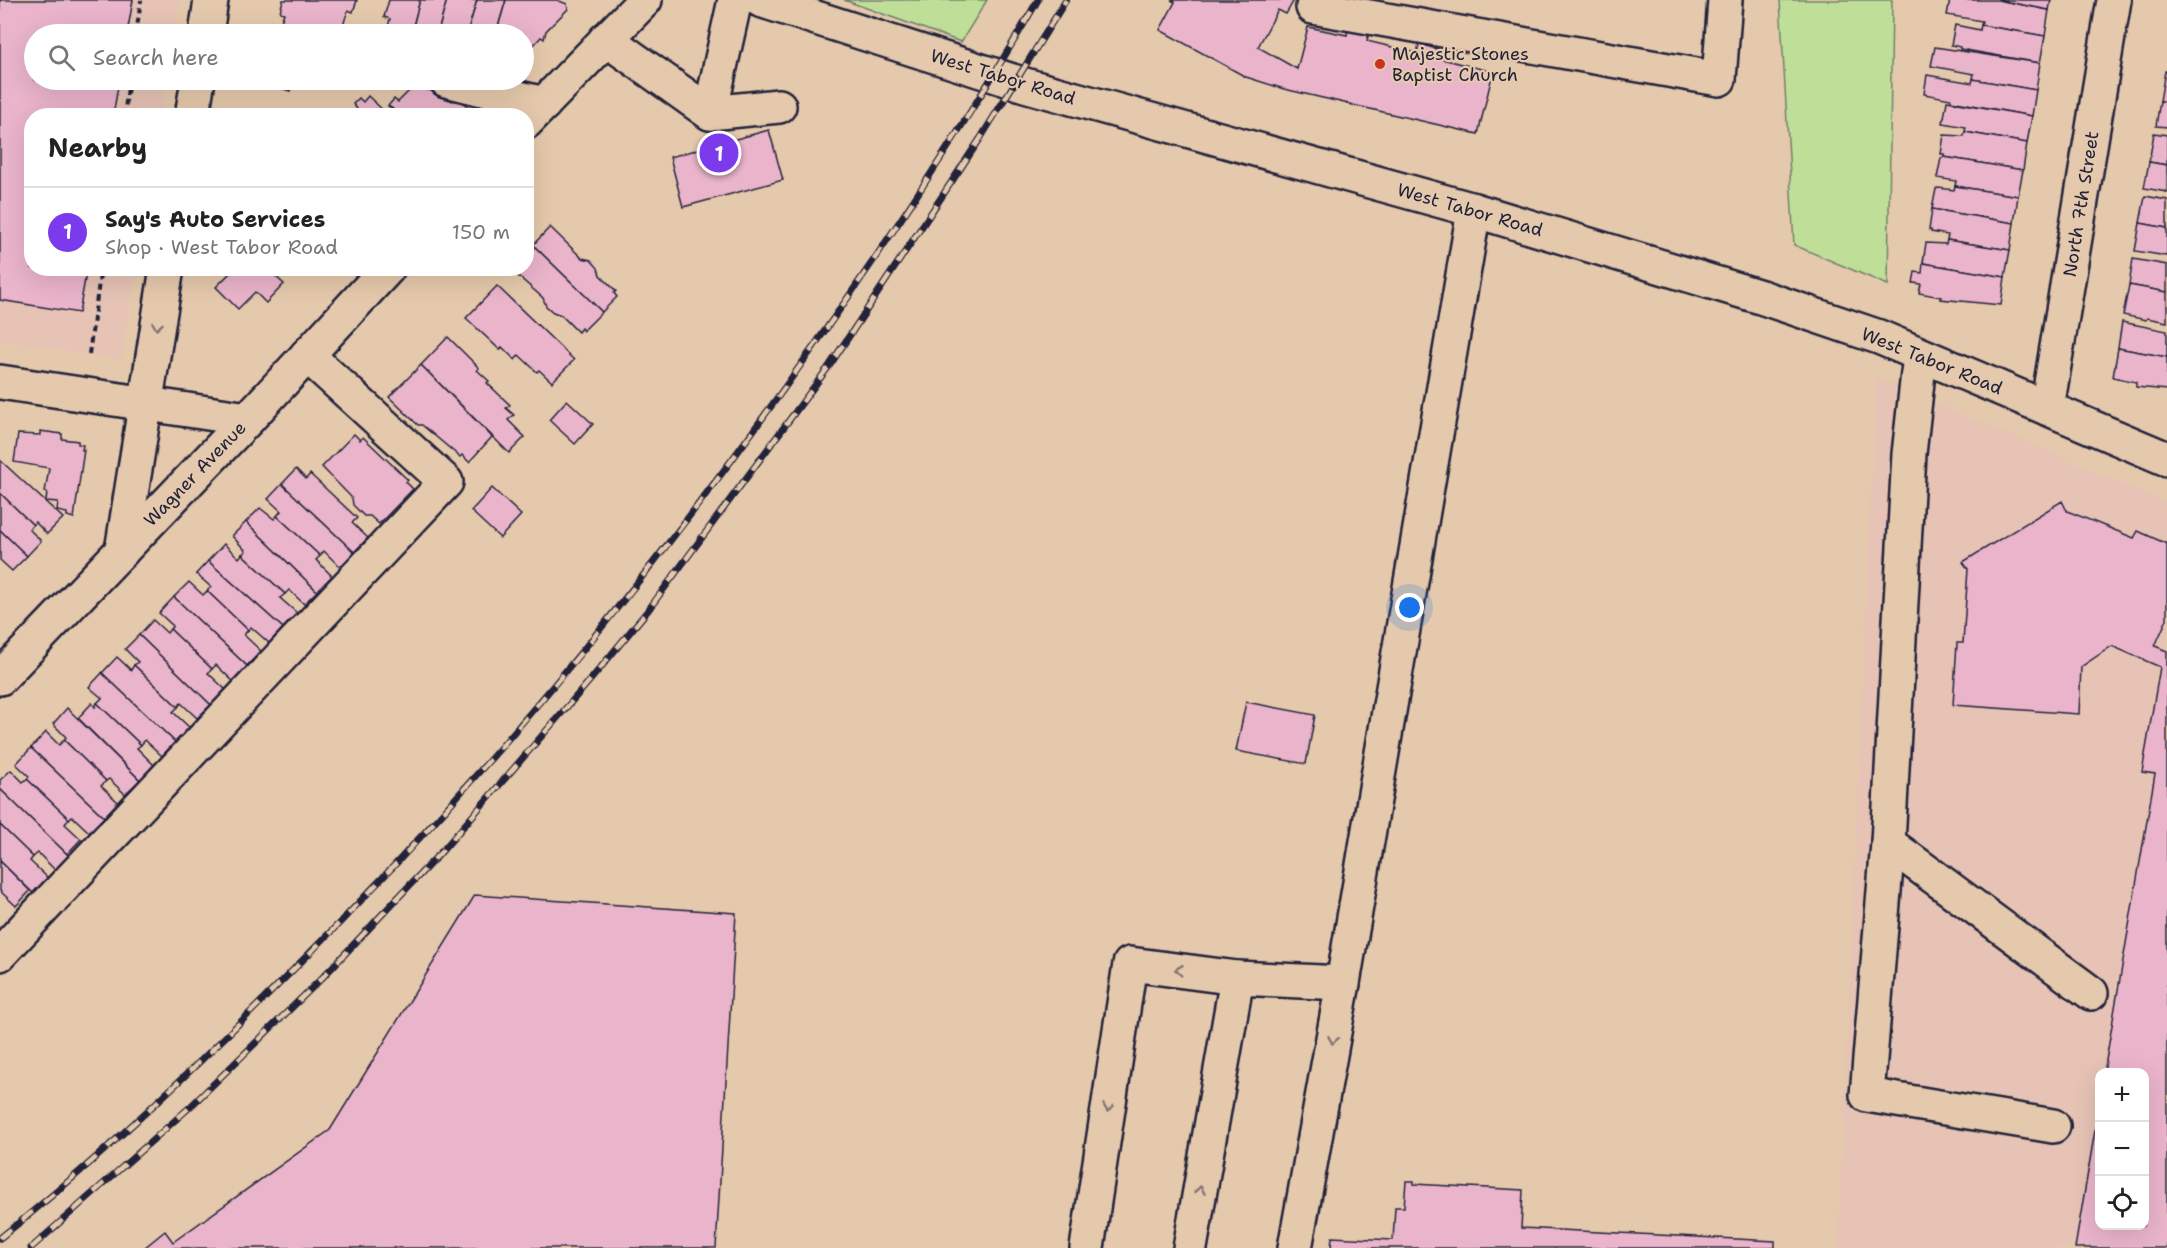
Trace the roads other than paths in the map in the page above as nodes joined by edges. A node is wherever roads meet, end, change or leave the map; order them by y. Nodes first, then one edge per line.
1 (212, 0) edge
2 (645, 0) edge
3 (735, 0) edge
4 (760, 0) edge
5 (1725, 0) edge
6 (2114, 0) edge
7 (1313, 7) dead end
8 (208, 24) edge
9 (606, 39) junction
10 (196, 90) edge
11 (473, 90) edge
12 (779, 106) dead end
13 (193, 108) edge
14 (522, 108) edge
15 (535, 113) edge
16 (710, 113) junction
17 (1474, 210) junction
18 (166, 276) edge
19 (381, 276) edge
20 (307, 355) junction
21 (1920, 355) junction
22 (0, 383) edge
23 (144, 404) junction
24 (2047, 408) junction
25 (248, 419) junction
26 (2167, 459) edge
27 (122, 551) junction
28 (0, 678) edge
29 (1888, 843) junction
30 (0, 954) edge
31 (1237, 978) junction
32 (1343, 983) junction
33 (2091, 993) dead end
34 (2053, 1126) dead end
35 (1088, 1248) edge
36 (1190, 1248) edge
37 (1295, 1248) edge

1 - 8 street
2 - 9 street
3 - 16 street
4 - 17 street, West Tabor Road
5 - 7 street
6 - 24 street, North 7th Street
9 - 15 street
9 - 16 street
10 - 13 street
11 - 14 street
12 - 16 street
17 - 21 street, West Tabor Road
17 - 32 street
18 -> 23 street
19 - 20 street, Wagner Avenue
20 - 25 street, Wagner Avenue
20 - 30 street
21 - 24 street, West Tabor Road
21 - 29 street
22 - 23 street
23 - 25 street
23 - 27 street
24 - 26 street, West Tabor Road
25 - 27 street, Wagner Avenue
27 - 28 street, Wagner Avenue
29 - 33 street
29 - 34 street
31 - 32 street
31 -> 35 street
36 -> 31 street
32 -> 37 street

